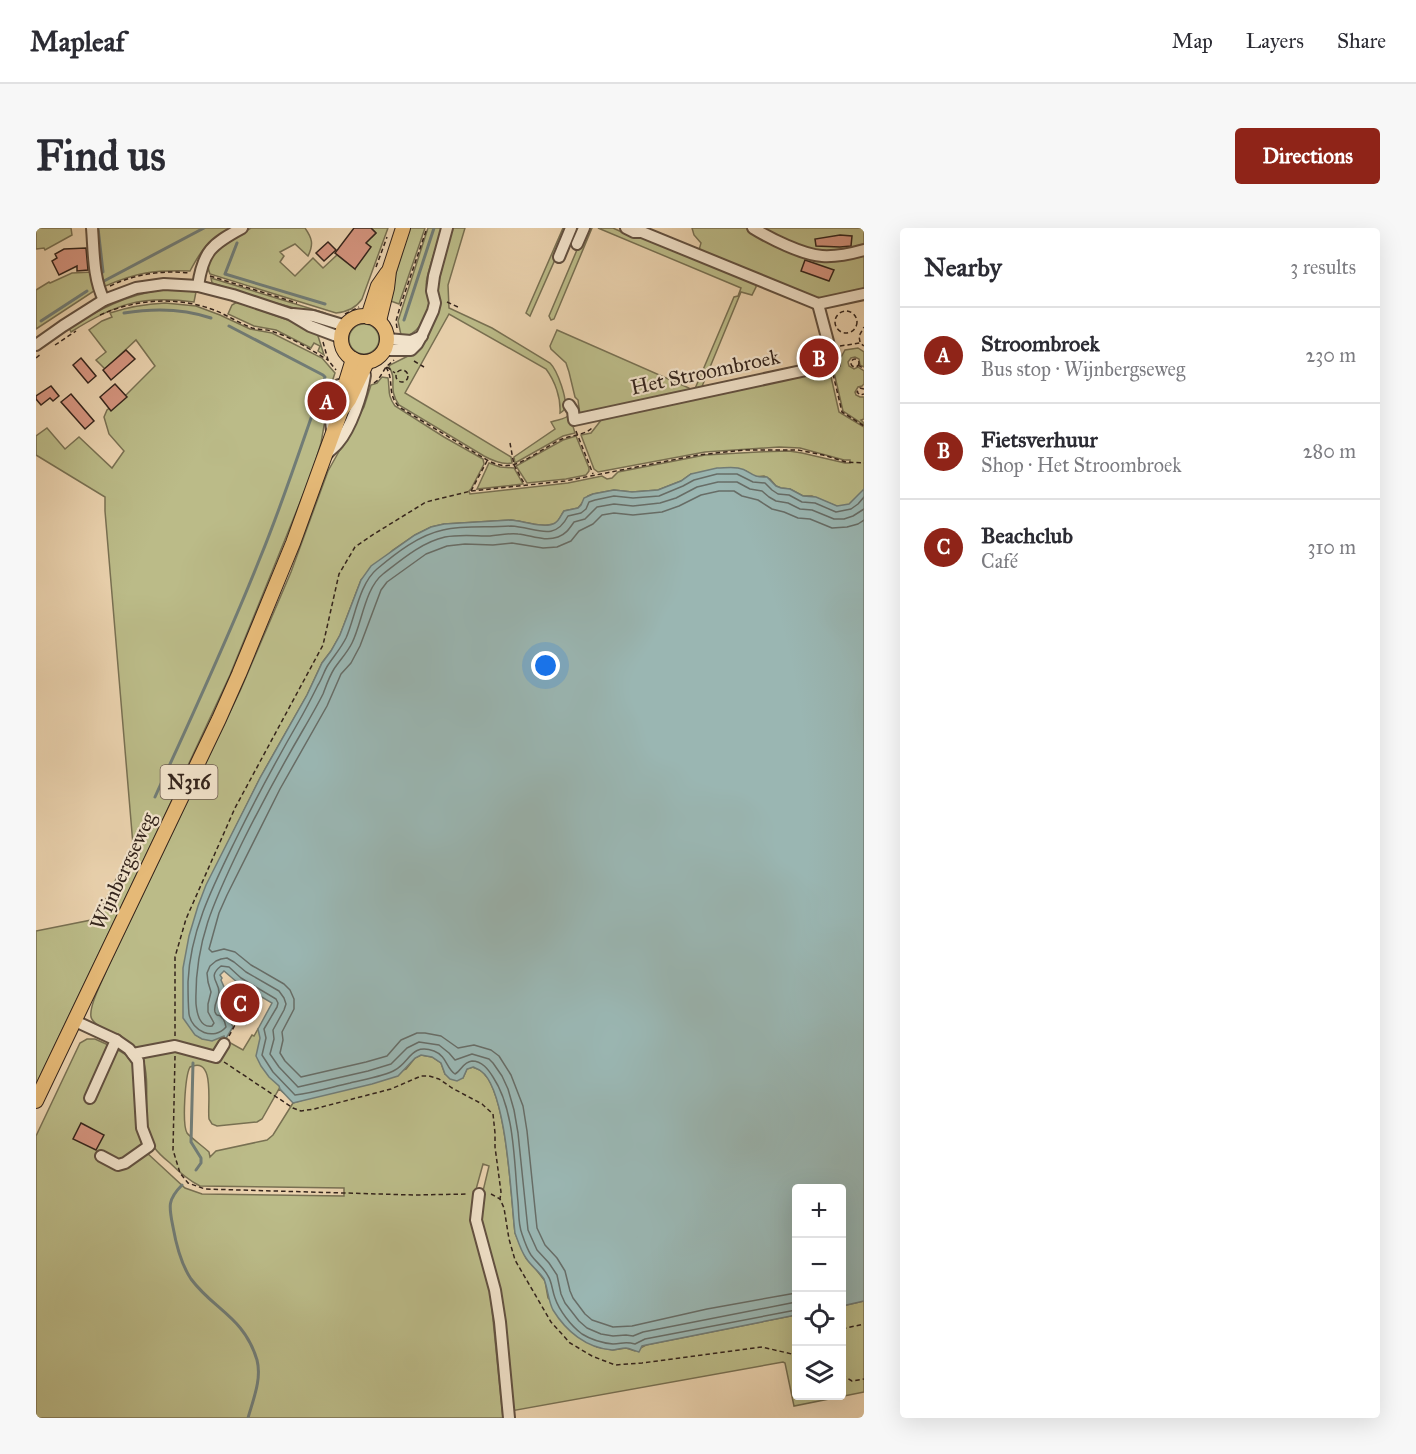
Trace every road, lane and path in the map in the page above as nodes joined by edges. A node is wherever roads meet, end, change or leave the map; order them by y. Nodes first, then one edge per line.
1 (92, 228) edge
2 (242, 228) edge
3 (403, 228) edge
4 (427, 228) edge
5 (447, 228) edge
6 (571, 228) edge
7 (578, 228) edge
8 (584, 228) edge
9 (626, 228) edge
10 (753, 228) edge
11 (641, 230) edge
12 (386, 238) dead end
13 (864, 250) edge
14 (559, 257) dead end
15 (382, 270) junction
16 (198, 286) junction
17 (864, 294) edge
18 (104, 300) junction
19 (435, 303) junction
20 (818, 304) junction
21 (400, 307) dead end
22 (460, 308) dead end
23 (101, 315) dead end
24 (369, 315) junction
25 (342, 326) junction
26 (864, 327) edge
27 (855, 328) junction
28 (77, 330) dead end
29 (861, 332) junction
30 (860, 343) junction
31 (386, 345) junction
32 (844, 345) dead end
33 (864, 345) edge
34 (52, 347) dead end
35 (40, 349) edge
36 (36, 358) edge
37 (832, 358) junction
38 (328, 360) dead end
39 (360, 360) junction
40 (858, 365) dead end
41 (864, 369) edge
42 (396, 374) junction
43 (864, 388) edge
44 (864, 394) edge
45 (569, 405) dead end
46 (602, 414) junction
47 (574, 420) junction
48 (864, 426) edge
49 (332, 434) junction
50 (578, 434) junction
51 (510, 443) dead end
52 (325, 456) junction
53 (487, 460) junction
54 (864, 463) edge
55 (514, 465) junction
56 (594, 475) junction
57 (526, 486) junction
58 (471, 491) junction
59 (75, 1021) junction
60 (233, 1021) dead end
61 (116, 1040) junction
62 (225, 1042) joint
63 (175, 1046) junction
64 (133, 1054) junction
65 (216, 1057) junction
66 (90, 1098) dead end
67 (36, 1101) edge
68 (101, 1156) dead end
69 (479, 1194) junction
70 (500, 1199) junction
71 (864, 1324) edge
72 (846, 1328) edge
73 (792, 1354) edge
74 (846, 1377) edge
75 (864, 1379) edge
76 (509, 1418) edge

1 - 18 street
2 - 16 street
3 - 15 main road
4 - 21 path
5 - 19 street
6 - 14 street
7 - 8 street
9 - 11 street
10 - 13 street
11 - 20 street
12 - 15 path
15 - 24 main road
16 - 18 street
16 - 25 street
17 - 20 street
18 - 35 street
19 - 22 path
19 - 31 street
20 - 37 street
23 - 38 path
24 - 25 main road
24 - 25 path
24 - 31 main road
25 - 39 main road
26 - 29 path
27 - 27 path
27 - 29 path
28 - 34 path
29 - 30 path
30 - 32 path
30 - 33 path
31 - 39 main road, N316
35 - 36 path
37 - 46 street, Het Stroombroek
37 - 48 path
39 - 49 main road, Wijnbergseweg / N316
39 - 49 street, Wijnbergseweg
39 - 52 street, Wijnbergseweg
40 - 41 path
42 - 42 path
42 - 53 path
43 - 44 path
45 - 47 street
46 - 47 street, Het Stroombroek
46 - 50 path
47 - 50 path
49 - 52 main road, Wijnbergseweg / N316
50 - 55 path
50 - 56 path
51 - 55 path
52 - 59 main road, Wijnbergseweg / N316
53 - 55 path
53 - 58 path
54 - 56 path
55 - 57 path
56 - 57 path
57 - 58 path
58 - 63 path
59 - 61 street
59 - 67 main road, Wijnbergseweg / N316
60 - 62 path
61 - 64 street
61 - 66 street
62 - 65 street
63 - 64 street
63 - 65 street
63 - 69 path
64 - 68 street
65 - 70 path
69 - 70 path
69 - 76 street
70 - 73 path
71 - 72 path
74 - 75 path

